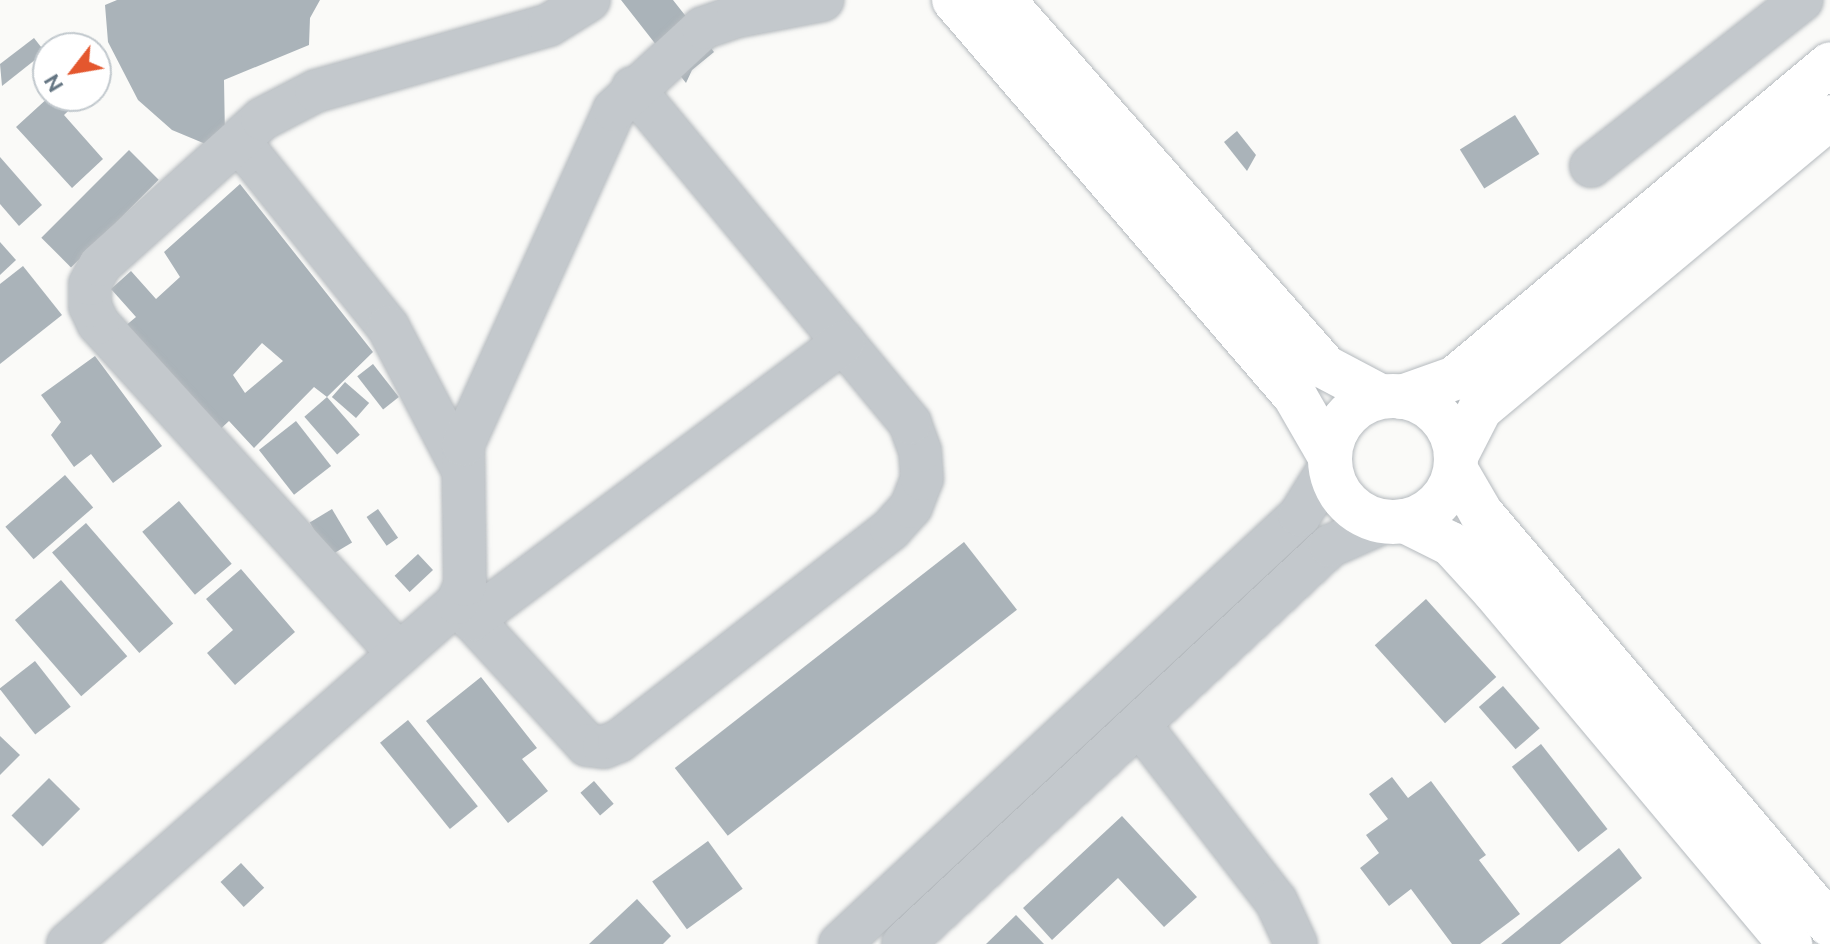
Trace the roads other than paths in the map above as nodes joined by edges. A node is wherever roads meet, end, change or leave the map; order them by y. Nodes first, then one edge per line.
1 (589, 0) edge
2 (823, 0) edge
3 (954, 0) edge
4 (1003, 0) edge
5 (1802, 0) edge
6 (1830, 64) edge
7 (633, 88) junction
8 (1830, 117) edge
9 (239, 141) junction
10 (1591, 166) dead end
11 (843, 342) junction
12 (1391, 396) junction
13 (1329, 462) junction
14 (1456, 463) junction
15 (460, 465) junction
16 (1395, 522) junction
17 (464, 611) junction
18 (399, 654) junction
19 (1139, 724) junction
20 (1830, 925) edge
21 (68, 944) edge
22 (840, 944) edge
23 (903, 944) edge
24 (1296, 944) edge
25 (1790, 944) edge

1 - 9 street
2 - 7 street
3 - 13 main road
4 - 12 main road
5 - 10 street
6 - 12 main road
7 - 11 street
7 - 15 street
8 - 14 main road
9 - 15 street
9 - 18 street
11 - 17 street
11 - 17 street
12 - 13 main road
12 - 14 main road
13 - 16 main road
13 - 22 street
14 - 16 main road
14 - 20 main road
15 - 17 street
16 - 19 street
16 - 25 main road
17 - 18 street
18 - 21 street
19 - 23 street
19 - 24 street

